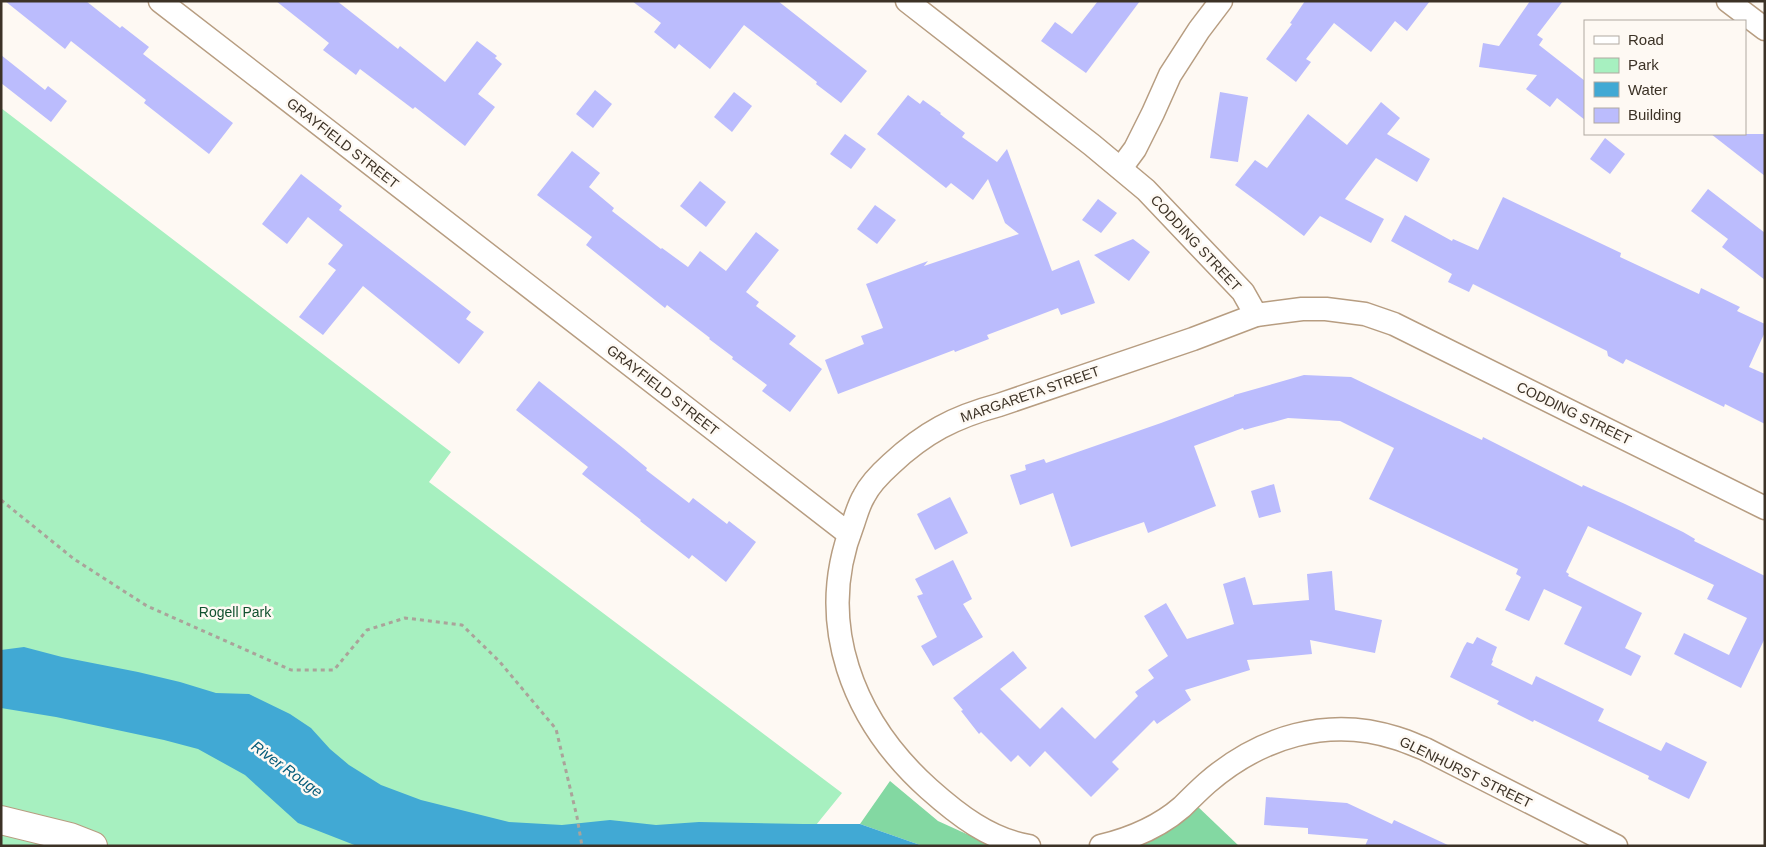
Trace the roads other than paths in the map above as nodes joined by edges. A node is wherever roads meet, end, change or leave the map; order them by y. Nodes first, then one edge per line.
1 (160, 1) edge
2 (908, 1) edge
3 (1221, 1) edge
4 (1728, 1) edge
5 (1765, 29) edge
6 (1121, 168) junction
7 (1256, 315) junction
8 (1765, 508) edge
9 (849, 534) junction
10 (1, 820) edge
11 (93, 846) edge
12 (1030, 846) edge
13 (1101, 846) edge
14 (1616, 846) edge

1 - 9 street, GRAYFIELD STREET
2 - 6 street, CODDING STREET
3 - 6 street
4 - 5 street
6 - 7 street, CODDING STREET
7 - 8 street, CODDING STREET
7 - 9 street, MARGARETA STREET
9 - 12 street
10 - 11 street
13 - 14 street, GLENHURST STREET

